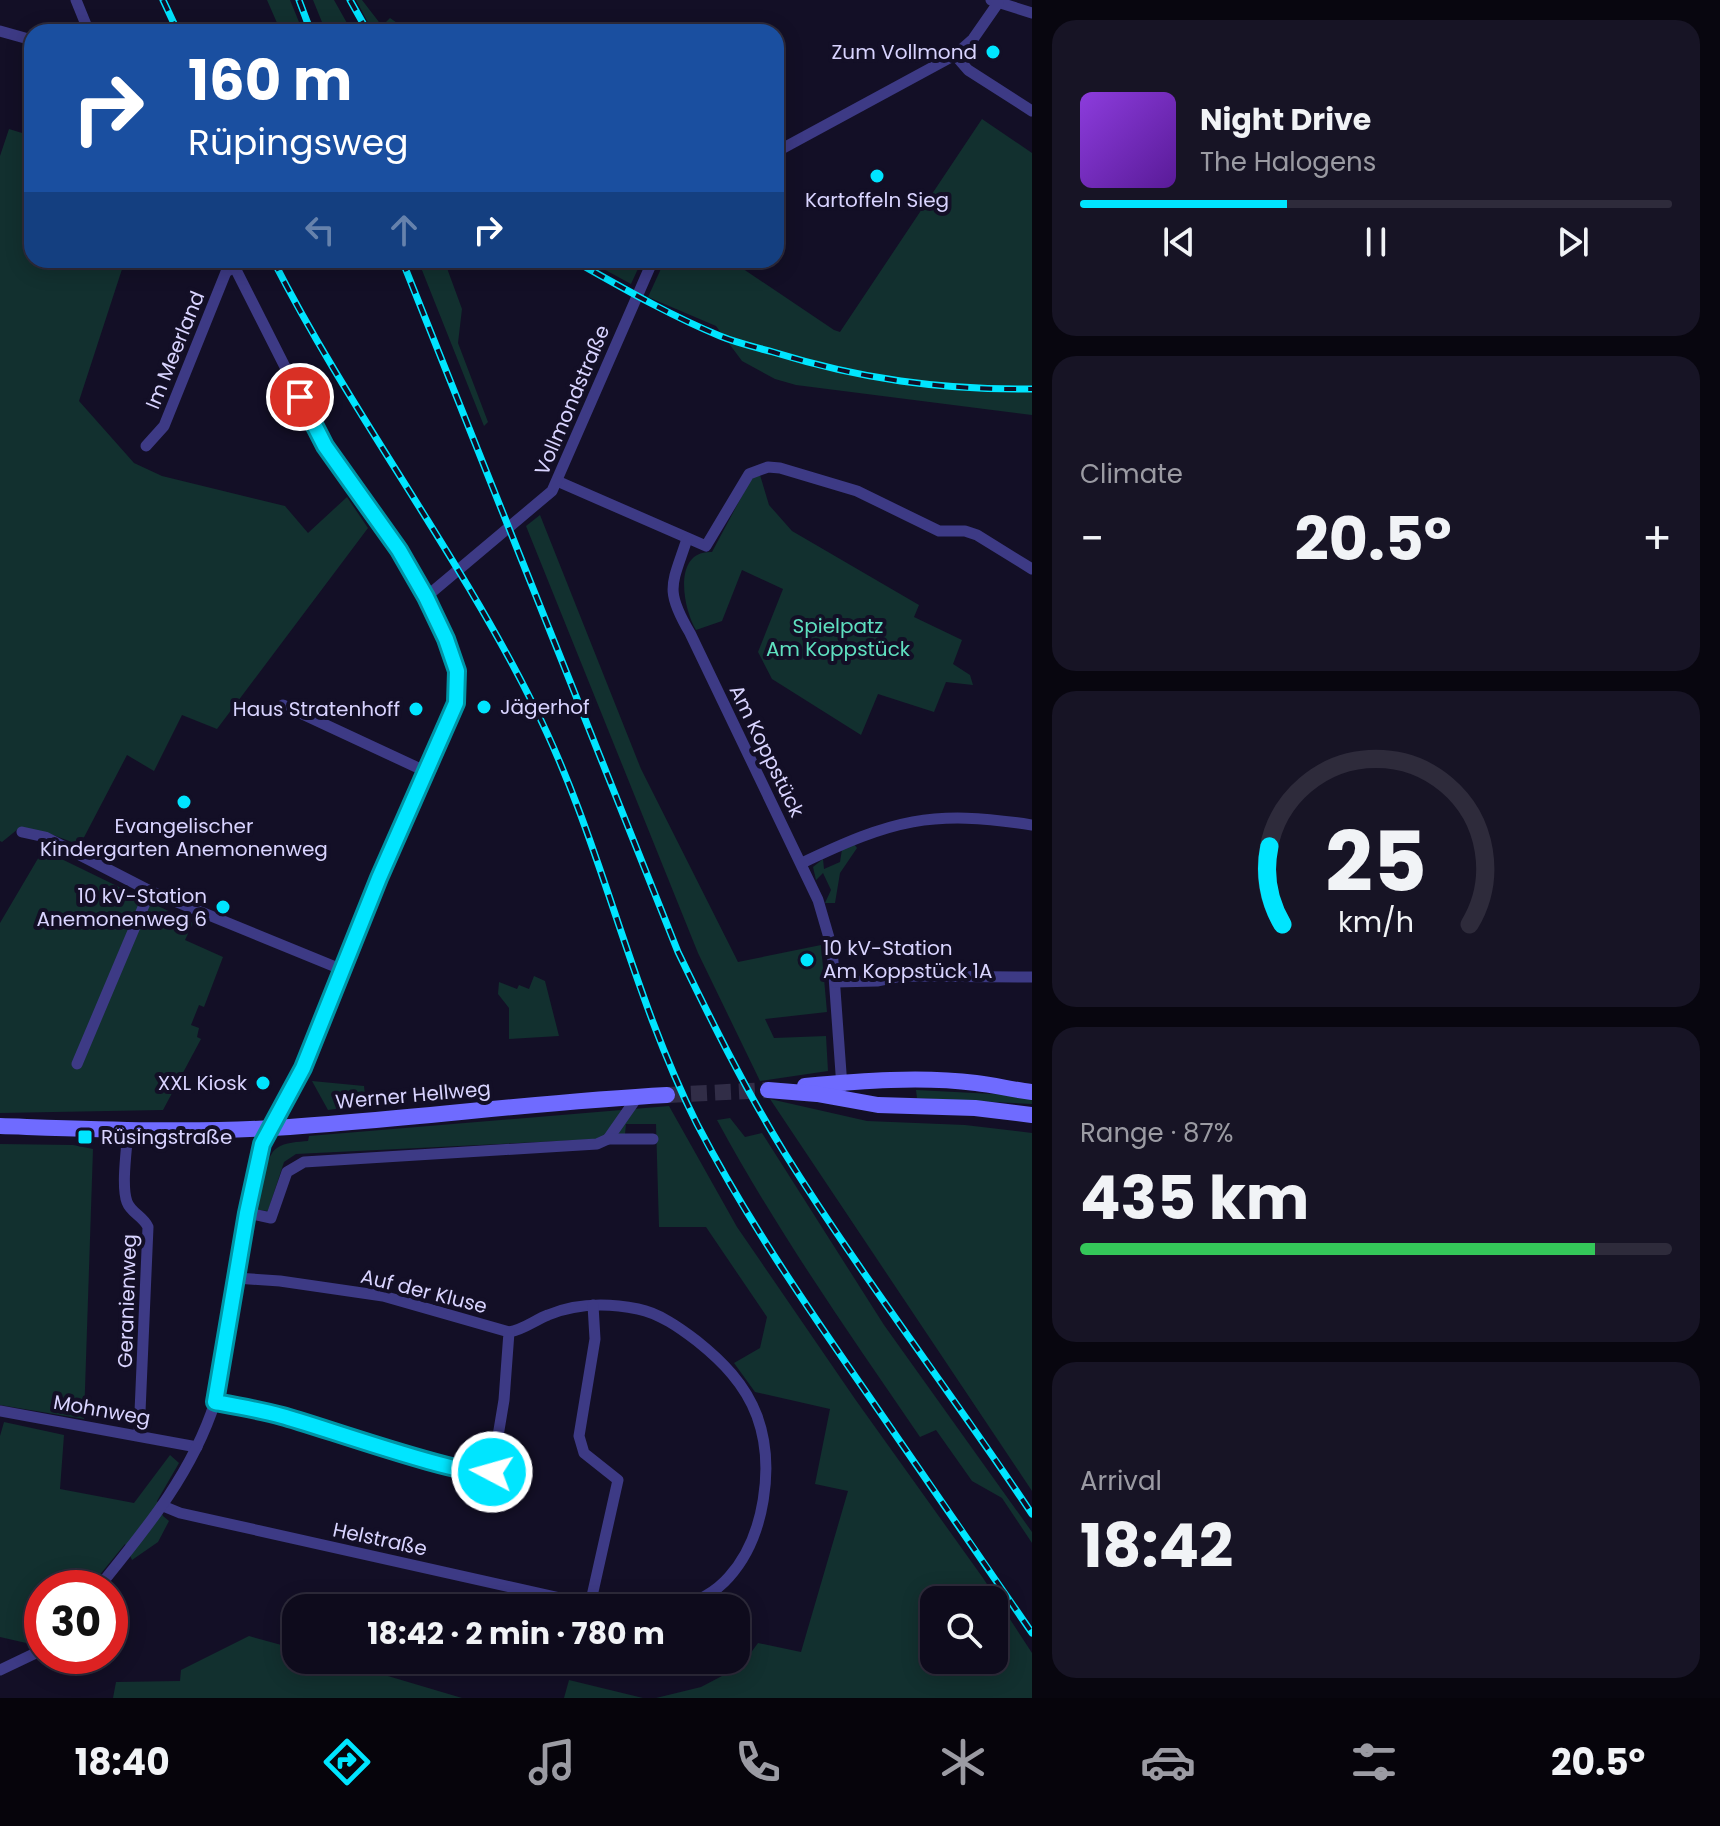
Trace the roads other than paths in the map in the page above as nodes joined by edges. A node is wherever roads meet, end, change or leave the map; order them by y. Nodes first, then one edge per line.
1 (76, 0) edge
2 (994, 2) edge
3 (1032, 13) edge
4 (86, 24) edge
5 (0, 31) edge
6 (24, 38) edge
7 (955, 55) junction
8 (1032, 111) edge
9 (784, 148) edge
10 (229, 268) edge
11 (234, 268) edge
12 (650, 268) edge
13 (146, 446) dead end
14 (557, 481) junction
15 (687, 539) junction
16 (1032, 569) edge
17 (426, 597) junction
18 (283, 705) dead end
19 (427, 772) junction
20 (1032, 825) edge
21 (22, 832) dead end
22 (802, 863) junction
23 (150, 891) junction
24 (343, 970) junction
25 (1032, 977) edge
26 (835, 982) junction
27 (77, 1064) dead end
28 (842, 1092) junction
29 (1032, 1092) edge
30 (667, 1095) tunnel mouth
31 (638, 1096) junction
32 (1032, 1115) edge
33 (0, 1126) edge
34 (272, 1128) junction
35 (128, 1129) junction
36 (608, 1139) junction
37 (653, 1139) dead end
38 (247, 1213) junction
39 (236, 1278) junction
40 (593, 1305) junction
41 (509, 1332) junction
42 (215, 1402) junction
43 (0, 1411) edge
44 (139, 1435) junction
45 (197, 1447) junction
46 (163, 1506) junction
47 (112, 1570) edge
48 (541, 1594) edge
49 (592, 1594) edge
50 (710, 1594) edge
51 (24, 1659) edge
52 (0, 1670) edge

1 - 4 street
2 - 3 street
2 - 7 street
5 - 6 street
7 - 8 street
7 - 9 street
10 - 13 street, Im Meerland
11 - 17 street
12 - 14 street, Vollmondstraße
14 - 15 street
14 - 17 street, Vollmondstraße
15 - 16 street
15 - 22 street, Am Koppstück
17 - 19 street
18 - 19 street
19 - 24 street
20 - 22 street
21 - 23 street
22 - 26 street, Am Koppstück
23 - 24 street
23 - 27 street
24 - 34 street
25 - 26 street
26 - 28 street, Am Koppstück
28 - 29 main road
28 - 32 main road
30 - 31 main road, Werner Hellweg
31 - 34 main road, Werner Hellweg
31 - 36 street
33 - 35 main road, Werner Hellweg
34 - 35 main road, Werner Hellweg
34 - 38 street
35 - 44 street, Geranienweg
36 - 37 street
36 - 38 street
38 - 39 street
39 - 41 street, Auf der Kluse
39 - 42 street
40 - 41 street
40 - 49 street
40 - 50 street
41 - 42 street, Auf der Kluse
42 - 45 street
43 - 44 street, Mohnweg
44 - 45 street, Mohnweg
45 - 46 street
46 - 47 street
46 - 48 street, Helstraße
51 - 52 street

